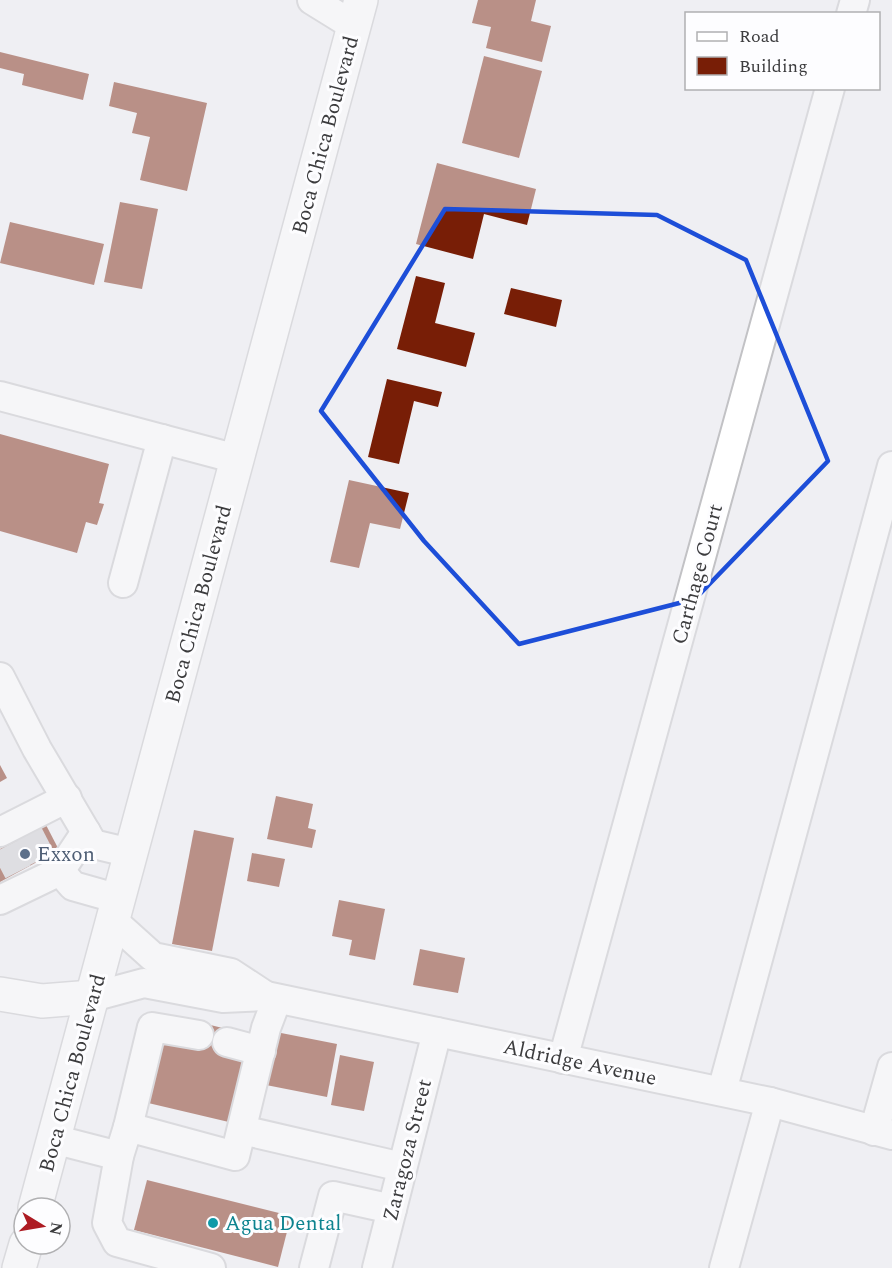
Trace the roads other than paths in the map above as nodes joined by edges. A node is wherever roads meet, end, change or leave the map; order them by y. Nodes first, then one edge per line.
1 (312, 0) edge
2 (358, 13) edge
3 (829, 90) edge
4 (0, 396) edge
5 (162, 439) junction
6 (237, 459) junction
7 (892, 466) edge
8 (123, 583) dead end
9 (0, 677) edge
10 (67, 798) junction
11 (86, 832) junction
12 (11, 834) edge
13 (131, 852) junction
14 (25, 882) edge
15 (116, 910) junction
16 (0, 994) edge
17 (92, 997) junction
18 (271, 998) junction
19 (437, 1032) junction
20 (199, 1035) dead end
21 (227, 1042) dead end
22 (261, 1051) junction
23 (563, 1059) junction
24 (892, 1067) edge
25 (722, 1091) junction
26 (770, 1102) junction
27 (128, 1127) junction
28 (243, 1130) junction
29 (883, 1133) edge
30 (54, 1139) junction
31 (119, 1156) junction
32 (402, 1167) junction
33 (38, 1196) edge
34 (392, 1209) junction
35 (211, 1268) edge
36 (314, 1268) edge
37 (377, 1268) edge
38 (724, 1268) edge

1 - 2 street
2 - 6 main road, Boca Chica Boulevard
3 - 23 street, Carthage Court
4 - 5 street
5 - 6 street
5 - 8 street
6 - 13 main road, Boca Chica Boulevard
7 - 25 street
9 - 10 street
10 - 11 street
10 - 12 street
11 - 13 street
11 - 14 street
13 - 15 main road, Boca Chica Boulevard
14 - 15 street
15 - 17 main road, Boca Chica Boulevard
15 - 18 street, Aldridge Avenue
16 - 17 main road
17 - 18 street, Aldridge Avenue
17 - 30 main road, Boca Chica Boulevard
18 - 19 street, Aldridge Avenue
18 - 22 street
19 - 23 street, Aldridge Avenue
19 - 32 street, Zaragoza Street
20 - 27 street
21 - 22 street
22 - 28 street
23 - 25 street, Aldridge Avenue
24 - 29 street
25 - 26 street, Aldridge Avenue
26 - 29 street, Aldridge Avenue
26 - 38 street
27 - 28 street
27 - 31 street
28 - 32 street
30 - 31 street
30 - 33 main road, Boca Chica Boulevard
31 - 35 street
32 - 34 street, Zaragoza Street
34 - 36 street
34 - 37 street, Zaragoza Street

